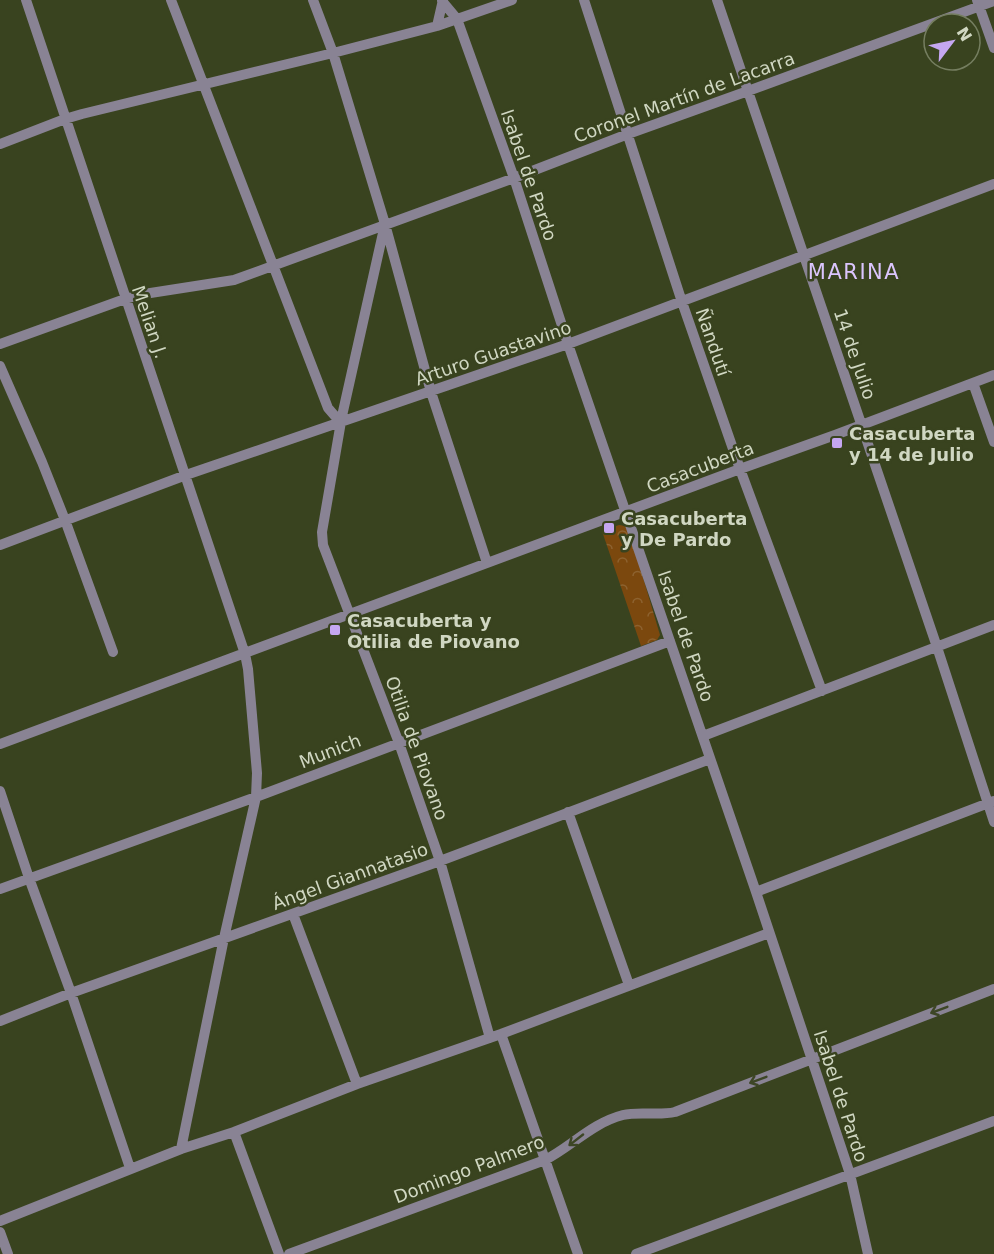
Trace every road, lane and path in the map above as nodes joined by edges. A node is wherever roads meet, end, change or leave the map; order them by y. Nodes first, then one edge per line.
1 (26, 0) edge
2 (171, 0) edge
3 (313, 0) edge
4 (443, 0) edge
5 (512, 0) edge
6 (584, 0) edge
7 (717, 0) edge
8 (994, 1) edge
9 (978, 3) edge
10 (457, 19) junction
11 (437, 26) junction
12 (994, 48) edge
13 (333, 53) junction
14 (203, 84) junction
15 (748, 92) junction
16 (65, 119) junction
17 (627, 134) junction
18 (0, 144) edge
19 (514, 178) junction
20 (994, 184) edge
21 (385, 224) junction
22 (803, 255) junction
23 (273, 266) junction
24 (125, 298) junction
25 (682, 302) junction
26 (0, 344) edge
27 (568, 344) junction
28 (0, 366) edge
29 (994, 375) edge
30 (973, 383) junction
31 (431, 392) junction
32 (341, 423) junction
33 (861, 425) junction
34 (994, 442) edge
35 (740, 469) junction
36 (186, 475) junction
37 (626, 512) junction
38 (65, 520) junction
39 (0, 545) edge
40 (487, 563) junction
41 (351, 614) junction
42 (994, 625) edge
43 (670, 640) junction
44 (937, 647) junction
45 (113, 652) dead end
46 (245, 654) junction
47 (822, 692) junction
48 (703, 736) junction
49 (399, 743) junction
50 (0, 744) edge
51 (710, 759) junction
52 (0, 791) edge
53 (256, 797) junction
54 (991, 802) edge
55 (568, 812) junction
56 (994, 822) edge
57 (440, 861) junction
58 (29, 878) junction
59 (0, 889) edge
60 (756, 892) junction
61 (293, 914) junction
62 (769, 933) junction
63 (224, 938) junction
64 (629, 985) junction
65 (994, 988) edge
66 (70, 993) junction
67 (0, 1022) edge
68 (501, 1034) junction
69 (490, 1038) junction
70 (811, 1059) junction
71 (357, 1084) junction
72 (994, 1121) edge
73 (234, 1132) junction
74 (181, 1149) junction
75 (544, 1160) junction
76 (130, 1168) junction
77 (850, 1174) junction
78 (0, 1221) edge
79 (0, 1232) edge
80 (8, 1254) edge
81 (279, 1254) edge
82 (289, 1254) edge
83 (578, 1254) edge
84 (636, 1254) edge
85 (868, 1254) edge

1 - 16 street, Melian J.
2 - 14 street
3 - 13 street
4 - 10 street, Isabel de Pardo
4 - 11 street
5 - 10 street
6 - 17 street, Ñandutí
7 - 15 street, 14 de Julio
8 - 9 street, Coronel Martín de Lacarra
9 - 12 street
9 - 15 street, Coronel Martín de Lacarra
10 - 11 street
10 - 19 street, Isabel de Pardo
11 - 13 street
13 - 14 street
13 - 21 street
14 - 16 street
14 - 23 street
15 - 17 street, Coronel Martín de Lacarra
15 - 22 street, 14 de Julio
16 - 18 street
16 - 24 street, Melian J.
17 - 19 street, Coronel Martín de Lacarra
17 - 25 street, Ñandutí
19 - 21 street, Coronel Martín de Lacarra
19 - 27 street, Isabel de Pardo
20 - 22 street, Arturo Guastavino
21 - 23 street, Coronel Martín de Lacarra
21 - 31 street
21 - 32 street, Otilia de Piovano
22 - 25 street, Arturo Guastavino
22 - 33 street, 14 de Julio
23 - 24 street, Coronel Martín de Lacarra
23 - 32 street
24 - 26 street, Coronel Martín de Lacarra
24 - 36 street, Melian J.
25 - 27 street, Arturo Guastavino
25 - 35 street, Ñandutí
27 - 31 street, Arturo Guastavino
27 - 37 street, Isabel de Pardo
28 - 38 street
29 - 30 street, Casacuberta
30 - 33 street, Casacuberta
30 - 34 street
31 - 32 street, Arturo Guastavino
31 - 40 street
32 - 36 street, Arturo Guastavino
32 - 41 street, Otilia de Piovano
33 - 35 street, Casacuberta
33 - 44 street, 14 de Julio
35 - 37 street, Casacuberta
35 - 47 street, Ñandutí
36 - 38 street, Arturo Guastavino
36 - 46 street, Melian J.
37 - 40 street, Casacuberta
37 - 43 street, Isabel de Pardo
38 - 39 street, Arturo Guastavino
38 - 45 street
40 - 41 street, Casacuberta
41 - 46 street, Casacuberta
41 - 49 street, Otilia de Piovano
42 - 44 street
43 - 48 street, Isabel de Pardo
43 - 49 street, Munich
44 - 47 street
44 - 54 street, 14 de Julio
46 - 50 street, Casacuberta
46 - 53 street, Melian J.
47 - 48 street
48 - 51 street, Isabel de Pardo
49 - 53 street, Munich
49 - 57 street, Otilia de Piovano
51 - 55 street, Ángel Giannatasio
51 - 60 street, Isabel de Pardo
52 - 58 street
53 - 58 street, Munich
53 - 63 street, Melian J.
54 - 56 street, 14 de Julio
54 - 60 street
55 - 57 street, Ángel Giannatasio
55 - 64 street
57 - 61 street, Ángel Giannatasio
57 - 69 street, Otilia de Piovano
58 - 59 street, Munich
58 - 66 street
60 - 62 street, Isabel de Pardo
61 - 63 street, Ángel Giannatasio
61 - 71 street
62 - 64 street
62 - 70 street, Isabel de Pardo
63 - 66 street, Ángel Giannatasio
63 - 74 street, Melian J.
64 - 68 street
65 -> 70 street, Domingo Palmero
66 - 67 street, Ángel Giannatasio
66 - 76 street
68 - 69 street
68 - 75 street
69 - 71 street
70 -> 75 street, Domingo Palmero
70 - 77 street, Isabel de Pardo
71 - 73 street
72 - 77 street
73 - 74 street
73 - 81 street
74 - 76 street
75 - 82 street, Domingo Palmero
75 - 83 street
76 - 78 street
77 - 84 street
77 - 85 street, Isabel de Pardo
79 - 80 street

